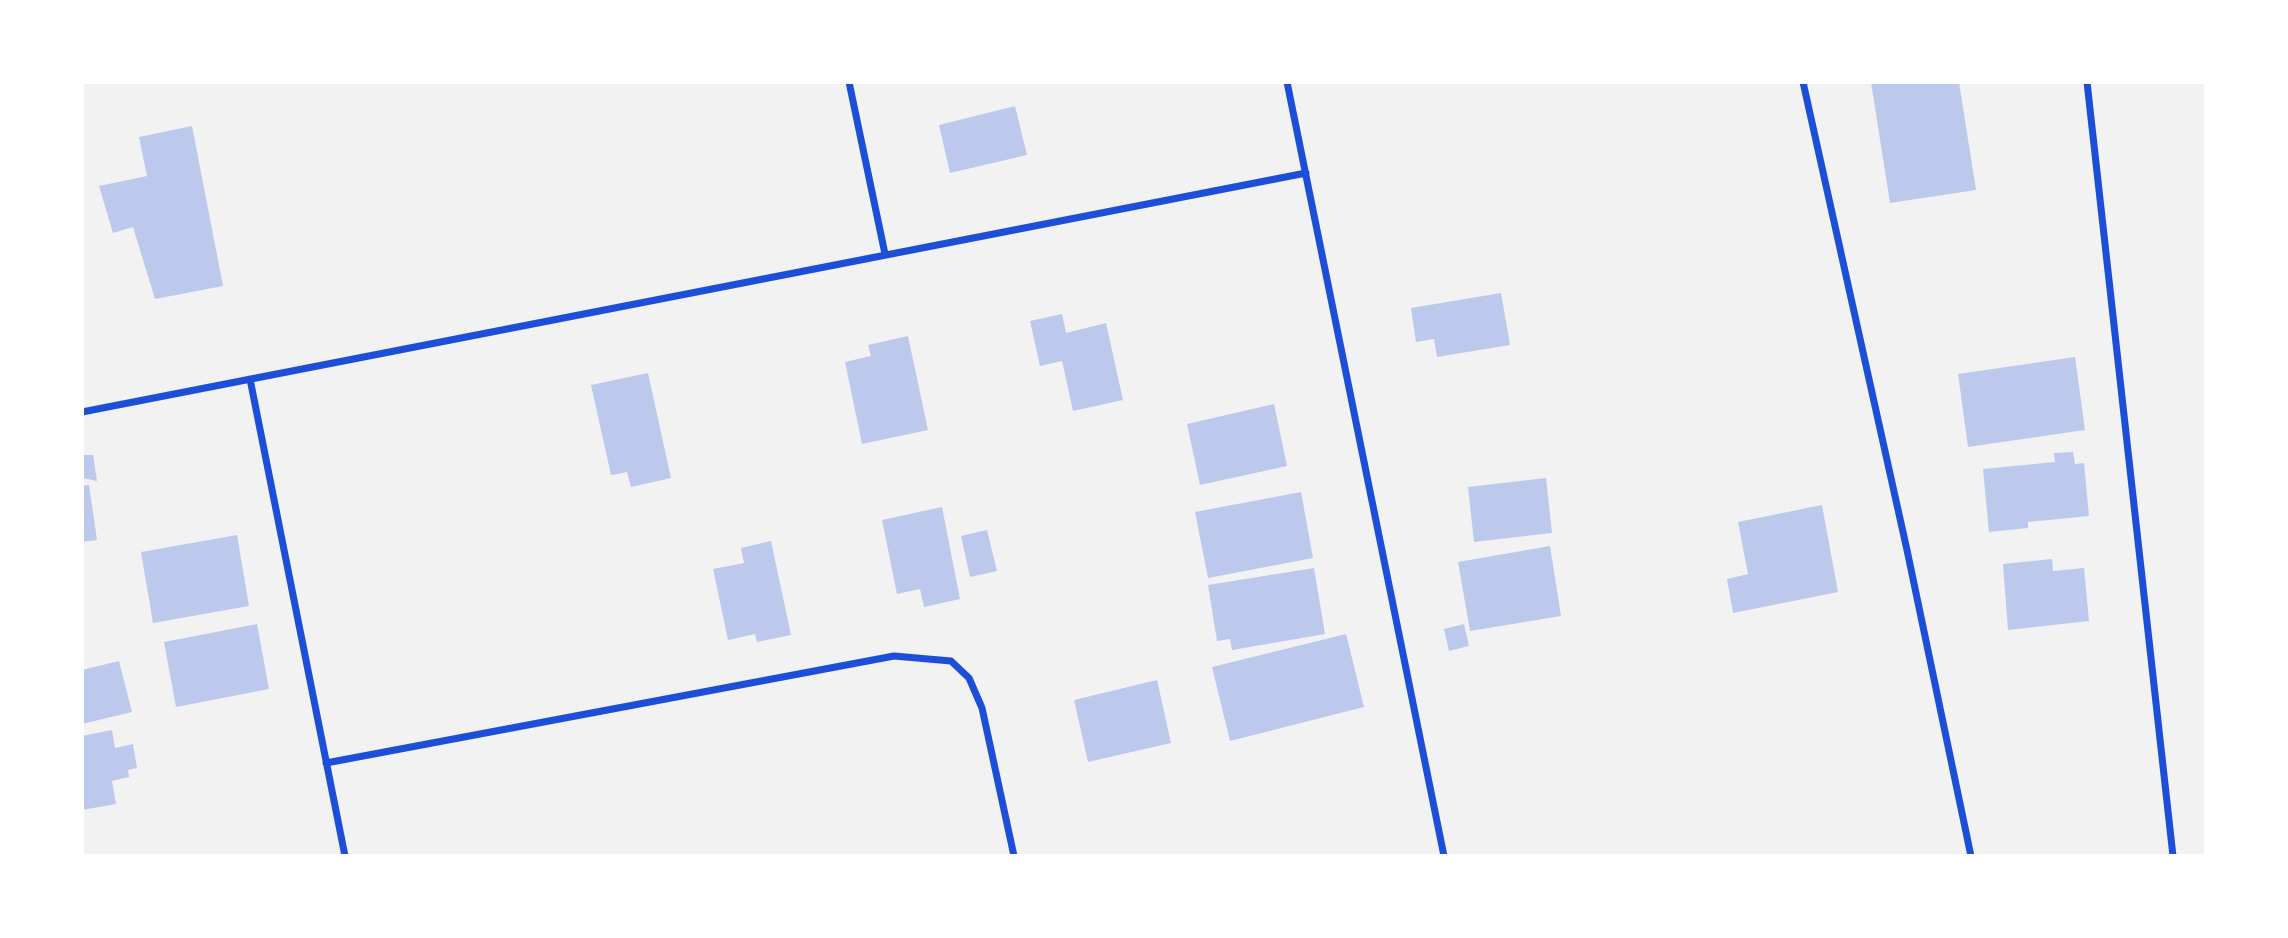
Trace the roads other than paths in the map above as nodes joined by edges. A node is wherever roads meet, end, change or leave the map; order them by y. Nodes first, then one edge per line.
1 (849, 82) edge
2 (1287, 82) edge
3 (1803, 82) edge
4 (2087, 82) edge
5 (1306, 173) junction
6 (885, 254) junction
7 (250, 379) junction
8 (82, 412) edge
9 (326, 763) junction
10 (345, 856) edge
11 (1014, 856) edge
12 (1444, 856) edge
13 (1970, 856) edge
14 (2173, 856) edge

1 - 6 street
2 - 5 street
3 - 13 street
4 - 14 street
5 - 6 street
5 - 12 street
6 - 7 street
7 - 8 street
7 - 9 street
9 - 10 street
9 - 11 street

